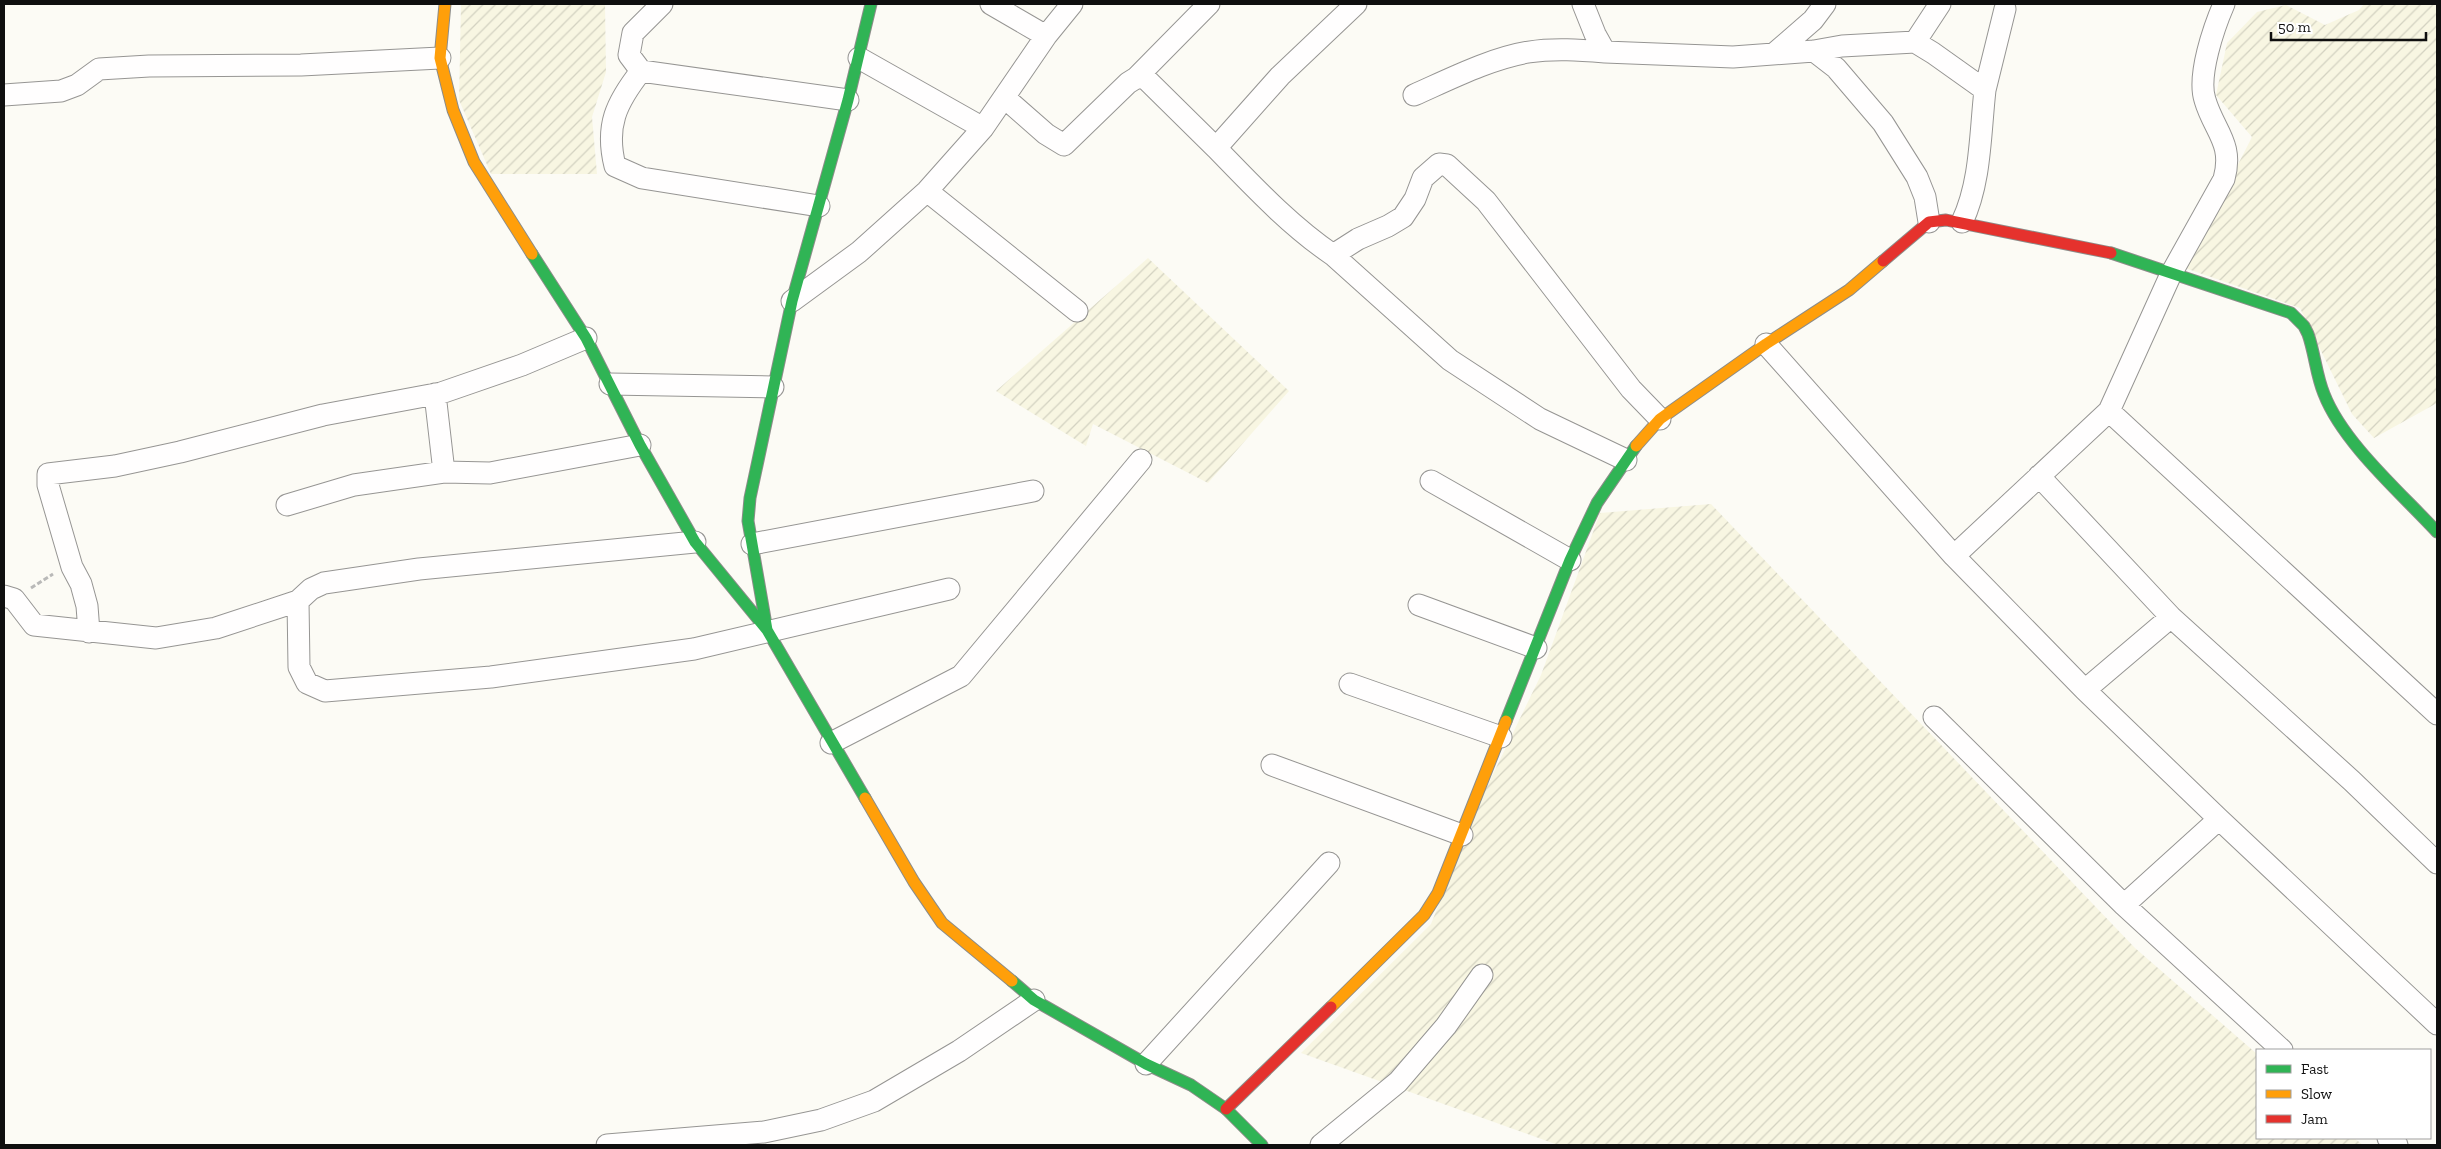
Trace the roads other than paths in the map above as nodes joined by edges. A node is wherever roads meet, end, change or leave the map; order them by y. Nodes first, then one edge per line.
1 (446, 4) edge
2 (662, 4) edge
3 (872, 4) edge
4 (992, 4) edge
5 (1072, 4) edge
6 (1209, 4) edge
7 (1356, 4) edge
8 (1583, 4) edge
9 (1825, 4) edge
10 (1940, 4) edge
11 (2224, 4) edge
12 (2004, 9) dead end
13 (1046, 36) junction
14 (1915, 42) junction
15 (1814, 51) junction
16 (1605, 52) junction
17 (1775, 53) junction
18 (440, 58) junction
19 (859, 58) junction
20 (641, 71) junction
21 (1136, 78) junction
22 (1985, 90) junction
23 (4, 95) edge
24 (1414, 95) dead end
25 (1005, 98) junction
26 (848, 100) junction
27 (983, 128) junction
28 (1216, 148) junction
29 (927, 191) junction
30 (819, 206) junction
31 (1929, 222) junction
32 (1962, 222) junction
33 (1333, 255) junction
34 (2171, 274) junction
35 (792, 300) junction
36 (1077, 311) dead end
37 (586, 338) junction
38 (1766, 344) junction
39 (610, 384) junction
40 (773, 387) junction
41 (435, 394) junction
42 (2109, 411) junction
43 (1660, 419) junction
44 (640, 445) junction
45 (1140, 460) dead end
46 (1626, 460) junction
47 (444, 472) junction
48 (2039, 476) junction
49 (1431, 481) dead end
50 (1033, 491) dead end
51 (287, 505) dead end
52 (2437, 532) edge
53 (695, 542) junction
54 (752, 544) junction
55 (1954, 556) junction
56 (1570, 560) junction
57 (949, 589) dead end
58 (9, 598) edge
59 (298, 601) junction
60 (1419, 605) dead end
61 (2171, 616) junction
62 (767, 630) junction
63 (89, 632) junction
64 (1536, 648) junction
65 (1350, 684) dead end
66 (2085, 690) junction
67 (2437, 714) edge
68 (1934, 717) dead end
69 (1501, 737) junction
70 (831, 743) junction
71 (1272, 764) dead end
72 (2219, 820) junction
73 (1462, 835) junction
74 (1329, 863) dead end
75 (2437, 863) edge
76 (2124, 905) junction
77 (1482, 975) dead end
78 (1034, 1000) junction
79 (2437, 1024) edge
80 (2281, 1049) edge
81 (1146, 1064) junction
82 (1226, 1109) junction
83 (765, 1138) edge
84 (650, 1144) edge
85 (607, 1145) edge
86 (1262, 1145) edge
87 (1320, 1145) edge

1 - 18 street
2 - 20 street
3 - 19 street
4 - 13 street
5 - 13 street
6 - 21 street
7 - 28 street
8 - 16 street
9 - 17 street
10 - 14 street
11 - 34 street
12 - 22 street
13 - 25 street
14 - 15 street
14 - 22 street
15 - 17 street
15 - 31 street
16 - 17 street
16 - 24 street
18 - 23 street
18 - 37 street
19 - 26 street
19 - 27 street
20 - 26 street
20 - 30 street
21 - 25 street
21 - 28 street
22 - 32 street
25 - 27 street
26 - 30 street
27 - 29 street
28 - 33 street
29 - 35 street
29 - 36 street
30 - 35 street
31 - 32 street
31 - 38 street
32 - 34 street
33 - 43 street
33 - 46 street
34 - 42 street
34 - 52 street
35 - 40 street
37 - 39 street
37 - 41 street
38 - 43 street
38 - 55 street
39 - 40 street
39 - 44 street
40 - 54 street
41 - 47 street
41 - 63 street
42 - 48 street
42 - 67 street
43 - 46 street
44 - 47 street
44 - 53 street
45 - 70 street
46 - 56 street
47 - 51 street
48 - 55 street
48 - 61 street
49 - 56 street
50 - 54 street
53 - 59 street
53 - 62 street
54 - 62 street
55 - 66 street
56 - 64 street
57 - 62 street
58 - 63 street
59 - 62 street
59 - 63 street
60 - 64 street
61 - 66 street
61 - 75 street
62 - 70 street
64 - 69 street
65 - 69 street
66 - 72 street
68 - 76 street
69 - 73 street
70 - 78 street
71 - 73 street
72 - 76 street
72 - 79 street
73 - 82 street
74 - 81 street
76 - 80 street
77 - 87 street
78 - 81 street
78 - 83 street
81 - 82 street
82 - 86 street
83 - 84 street
84 - 85 street

